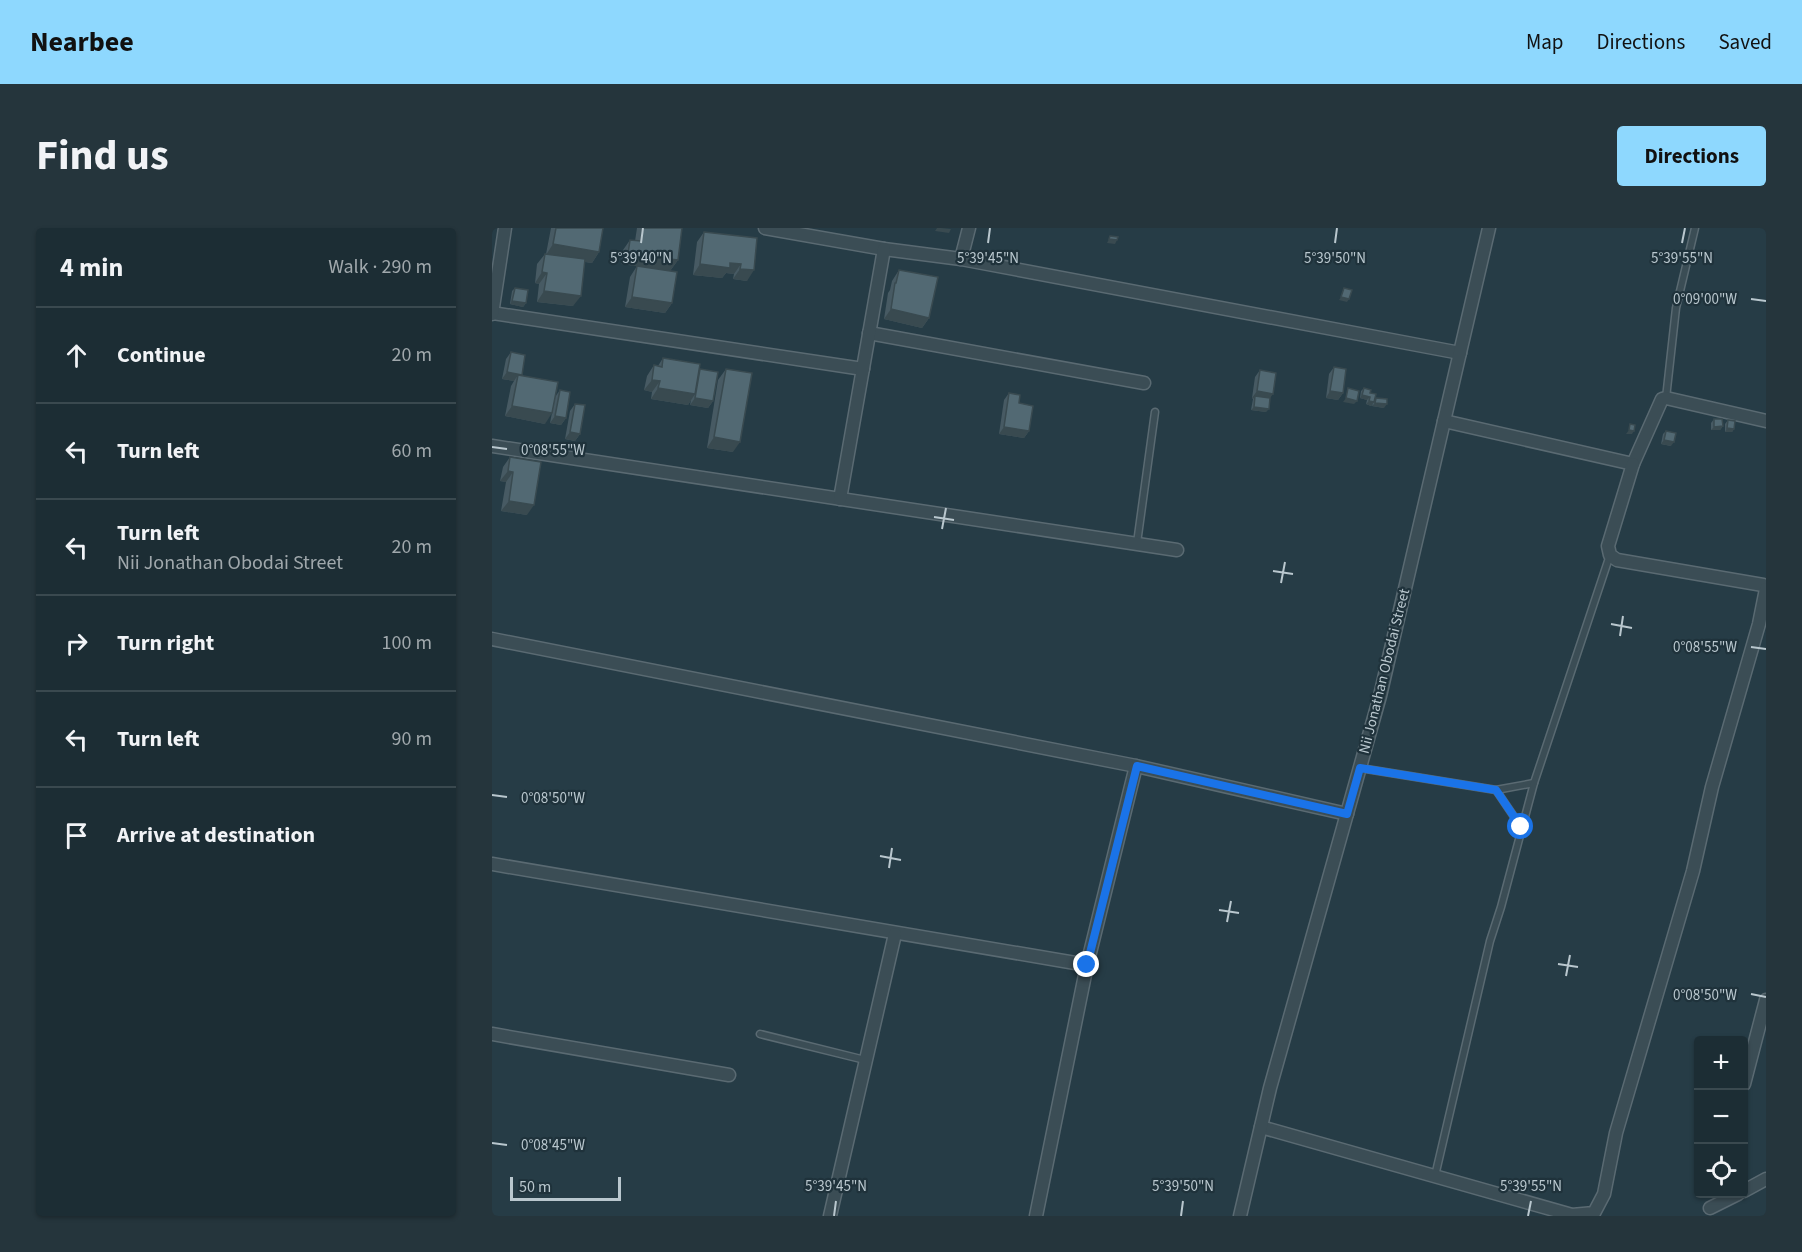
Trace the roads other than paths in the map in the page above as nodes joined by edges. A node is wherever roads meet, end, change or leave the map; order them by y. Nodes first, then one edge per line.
1 (505, 228) edge
2 (765, 228) edge
3 (969, 228) edge
4 (1489, 228) edge
5 (1695, 228) edge
6 (884, 249) junction
7 (961, 259) junction
8 (492, 314) edge
9 (869, 333) junction
10 (1460, 353) junction
11 (863, 369) junction
12 (1144, 383) dead end
13 (1666, 398) junction
14 (1155, 412) dead end
15 (1444, 421) junction
16 (1766, 421) edge
17 (492, 446) edge
18 (1633, 464) junction
19 (840, 499) junction
20 (1137, 544) junction
21 (1177, 550) dead end
22 (1610, 555) junction
23 (1766, 589) edge
24 (492, 639) edge
25 (1137, 766) junction
26 (1360, 768) junction
27 (1534, 783) junction
28 (1496, 790) junction
29 (1347, 814) junction
30 (1521, 827) junction
31 (492, 864) edge
32 (895, 934) junction
33 (1087, 965) junction
34 (1766, 1000) edge
35 (492, 1034) edge
36 (760, 1034) dead end
37 (865, 1060) junction
38 (1748, 1066) edge
39 (729, 1075) dead end
40 (1261, 1127) junction
41 (1435, 1176) junction
42 (1766, 1179) edge
43 (1748, 1188) edge
44 (1732, 1198) edge
45 (1709, 1212) edge
46 (830, 1216) edge
47 (1036, 1216) edge
48 (1240, 1216) edge

1 - 8 street
2 - 6 street
3 - 7 street
4 - 10 street, Nii Jonathan Obodai Street
5 - 13 lane
6 - 7 street
6 - 9 street
7 - 10 street
8 - 11 street
9 - 11 street
9 - 12 street
10 - 15 street, Nii Jonathan Obodai Street
11 - 19 street
13 - 16 street
13 - 18 street
14 - 20 lane
15 - 18 street
15 - 26 street, Nii Jonathan Obodai Street
17 - 19 street
18 - 22 street
19 - 20 street
20 - 21 street
22 - 23 street
22 - 27 lane
23 - 41 street
24 - 25 street
25 - 29 street
25 - 33 street
26 - 28 lane
26 - 29 street, Nii Jonathan Obodai Street
27 - 28 lane
27 - 30 lane
28 - 30 lane
29 - 40 street, Nii Jonathan Obodai Street
30 - 41 lane
31 - 32 street
32 - 33 street
32 - 37 street
33 - 47 street
34 - 38 street
35 - 39 street
36 - 37 lane
37 - 46 street
40 - 41 street
40 - 48 street, Nii Jonathan Obodai Street
42 - 43 street
44 - 45 street

